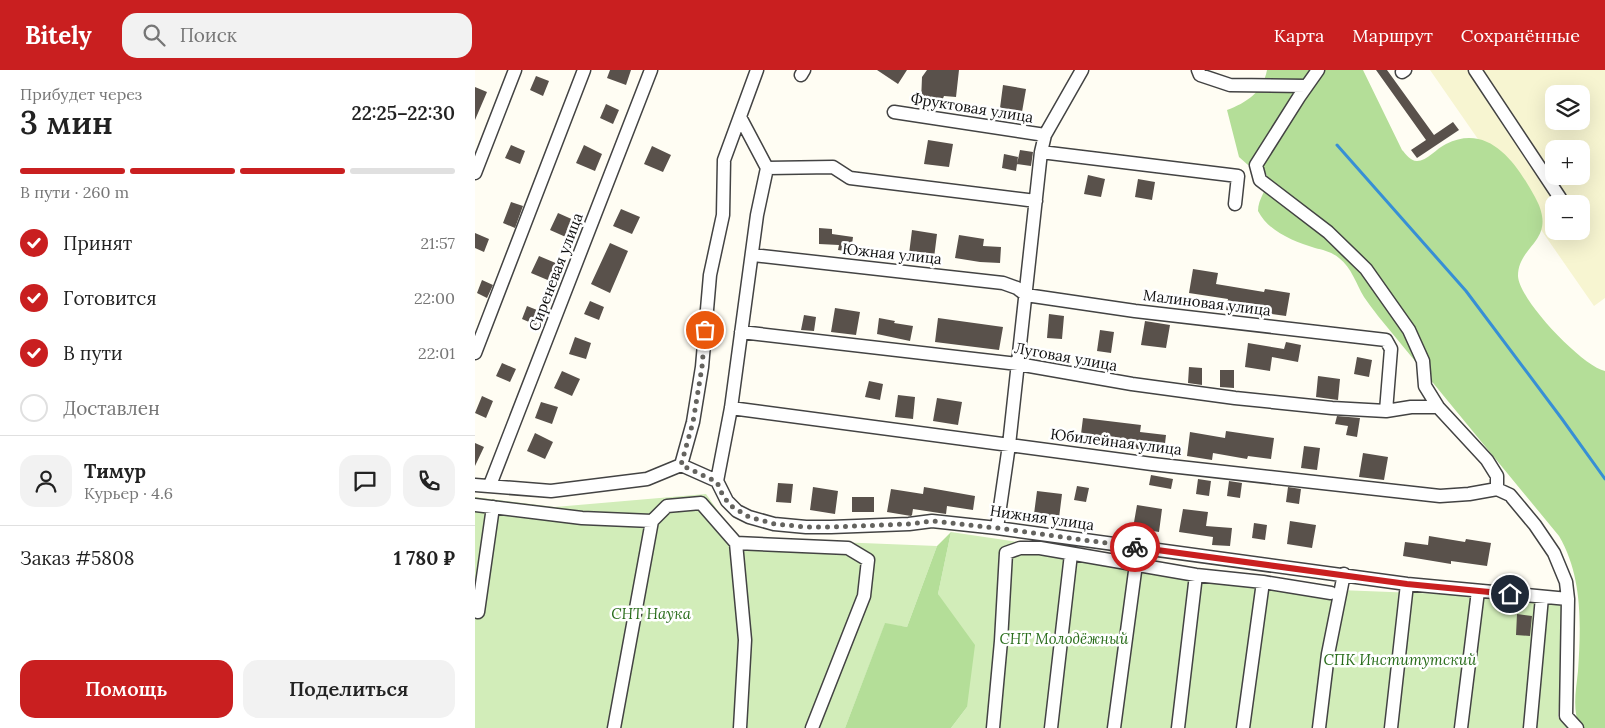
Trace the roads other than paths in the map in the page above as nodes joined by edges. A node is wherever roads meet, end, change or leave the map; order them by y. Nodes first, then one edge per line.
1 (515, 70) edge
2 (584, 70) edge
3 (651, 70) edge
4 (757, 70) edge
5 (1082, 70) edge
6 (1198, 70) edge
7 (1318, 70) edge
8 (1475, 70) edge
9 (1306, 86) junction
10 (894, 112) dead end
11 (740, 117) junction
12 (1045, 135) junction
13 (1041, 152) junction
14 (767, 168) junction
15 (475, 173) edge
16 (1558, 195) edge
17 (1036, 201) junction
18 (1235, 204) dead end
19 (753, 255) junction
20 (1025, 295) junction
21 (741, 332) junction
22 (475, 353) edge
23 (1018, 364) junction
24 (1438, 407) junction
25 (731, 408) junction
26 (1386, 411) junction
27 (1009, 445) junction
28 (681, 465) junction
29 (717, 482) junction
30 (475, 484) edge
31 (490, 486) junction
32 (1497, 489) junction
33 (475, 505) edge
34 (493, 507) junction
35 (652, 522) junction
36 (997, 528) junction
37 (737, 543) junction
38 (1071, 554) junction
39 (1136, 564) junction
40 (1344, 574) junction
41 (1196, 575) junction
42 (479, 576) edge
43 (1263, 582) junction
44 (1407, 584) junction
45 (1479, 591) junction
46 (1331, 594) dead end
47 (1542, 597) junction
48 (1568, 598) junction
49 (479, 612) dead end
50 (614, 728) edge
51 (740, 728) edge
52 (812, 728) edge
53 (993, 728) edge
54 (1051, 728) edge
55 (1114, 728) edge
56 (1178, 728) edge
57 (1243, 728) edge
58 (1319, 728) edge
59 (1391, 728) edge
60 (1461, 728) edge
61 (1530, 728) edge
62 (1577, 728) edge

1 - 15 street
2 - 22 street
3 - 31 street, Сиреневая улица
4 - 11 street
5 - 12 street
6 - 9 street
7 - 9 street
8 - 16 street
9 - 24 street
10 - 12 street, Фруктовая улица
11 - 14 street
11 - 28 street
12 - 13 street
13 - 17 street
13 - 18 street
14 - 17 street
14 - 19 street
17 - 20 street
19 - 20 street, Южная улица
19 - 21 street
20 - 23 street
20 - 26 street, Малиновая улица
21 - 23 street, Луговая улица
21 - 25 street
23 - 26 street, Луговая улица
23 - 27 street
24 - 26 street, Луговая улица
24 - 32 street
25 - 27 street, Юбилейная улица
25 - 29 street
27 - 32 street, Юбилейная улица
27 - 36 street
28 - 29 street
28 - 31 street
29 - 36 street, Нижняя улица
30 - 31 street
32 - 48 street
33 - 34 street
34 - 35 street
34 - 42 street
35 - 37 street
35 - 50 street
36 - 40 street, Нижняя улица
37 - 51 street
37 - 52 street
38 - 39 street
38 - 53 street
38 - 54 street
39 - 41 street
39 - 55 street
40 - 44 street, Нижняя улица
40 - 58 street
41 - 43 street
41 - 56 street
42 - 49 street
43 - 46 street
43 - 57 street
44 - 45 street, Нижняя улица
44 - 59 street
45 - 47 street, Нижняя улица
45 - 60 street
47 - 48 street, Нижняя улица
47 - 61 street
48 - 62 street

